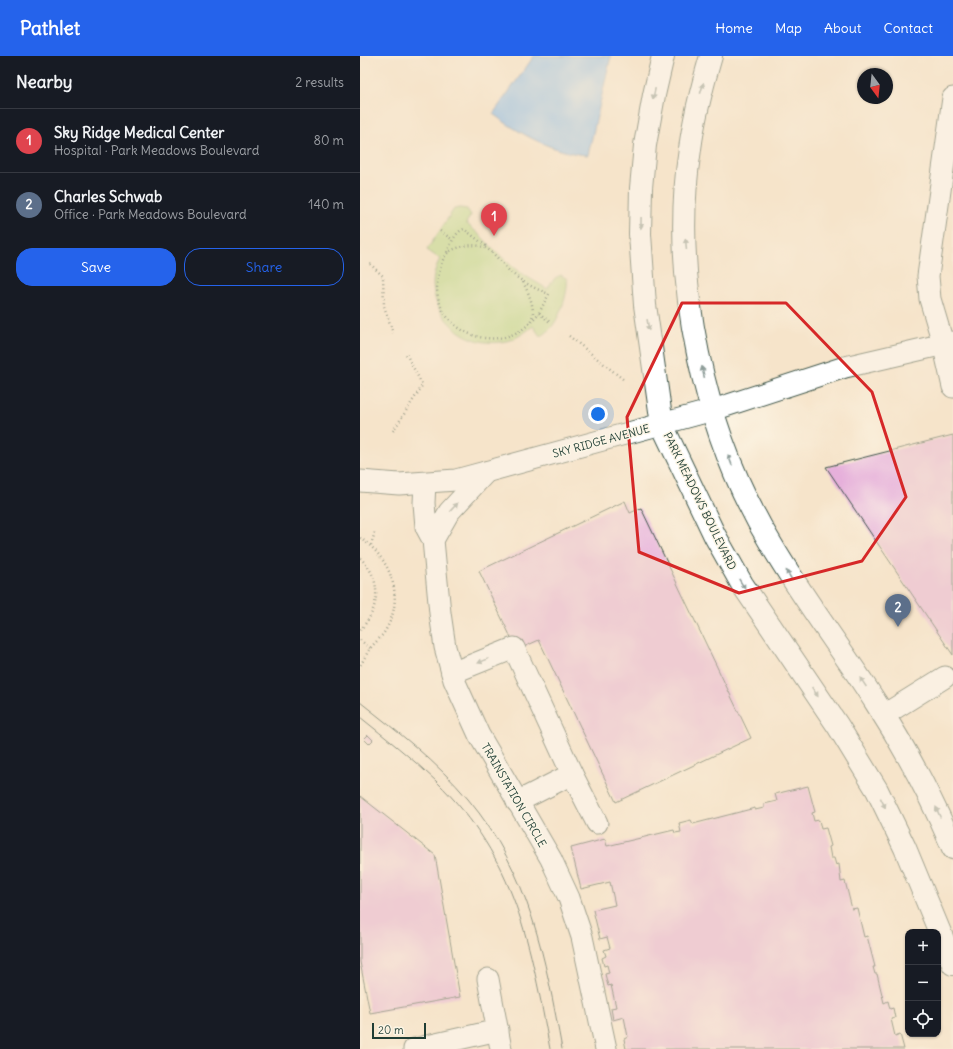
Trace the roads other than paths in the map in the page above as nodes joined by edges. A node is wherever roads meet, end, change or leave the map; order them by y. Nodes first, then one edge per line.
1 (663, 56) edge
2 (711, 56) edge
3 (953, 98) edge
4 (948, 342) edge
5 (953, 388) edge
6 (712, 410) junction
7 (662, 425) junction
8 (486, 472) junction
9 (360, 481) edge
10 (425, 483) junction
11 (433, 540) junction
12 (452, 673) junction
13 (945, 677) dead end
14 (884, 715) junction
15 (572, 774) junction
16 (517, 802) junction
17 (597, 823) dead end
18 (953, 848) edge
19 (953, 964) edge
20 (488, 979) dead end
21 (499, 1039) edge
22 (414, 1049) edge
23 (606, 1049) edge

1 -> 7 main road, PARK MEADOWS BOULEVARD
6 -> 2 main road
3 - 4 street
4 - 5 street
4 - 6 street, SKY RIDGE AVENUE
6 - 7 street, SKY RIDGE AVENUE
14 -> 6 main road
7 - 8 street, SKY RIDGE AVENUE
7 -> 19 main road, PARK MEADOWS BOULEVARD
8 - 10 street, SKY RIDGE AVENUE
11 -> 8 street
9 - 10 street, SKY RIDGE AVENUE
10 - 11 street, TRAINSTATION CIRCLE
11 - 12 street, TRAINSTATION CIRCLE
15 -> 12 street
12 - 16 street, TRAINSTATION CIRCLE
13 - 14 street
18 -> 14 main road
15 - 16 street
15 - 17 street
16 - 23 street, TRAINSTATION CIRCLE
20 - 21 street
21 - 22 street

